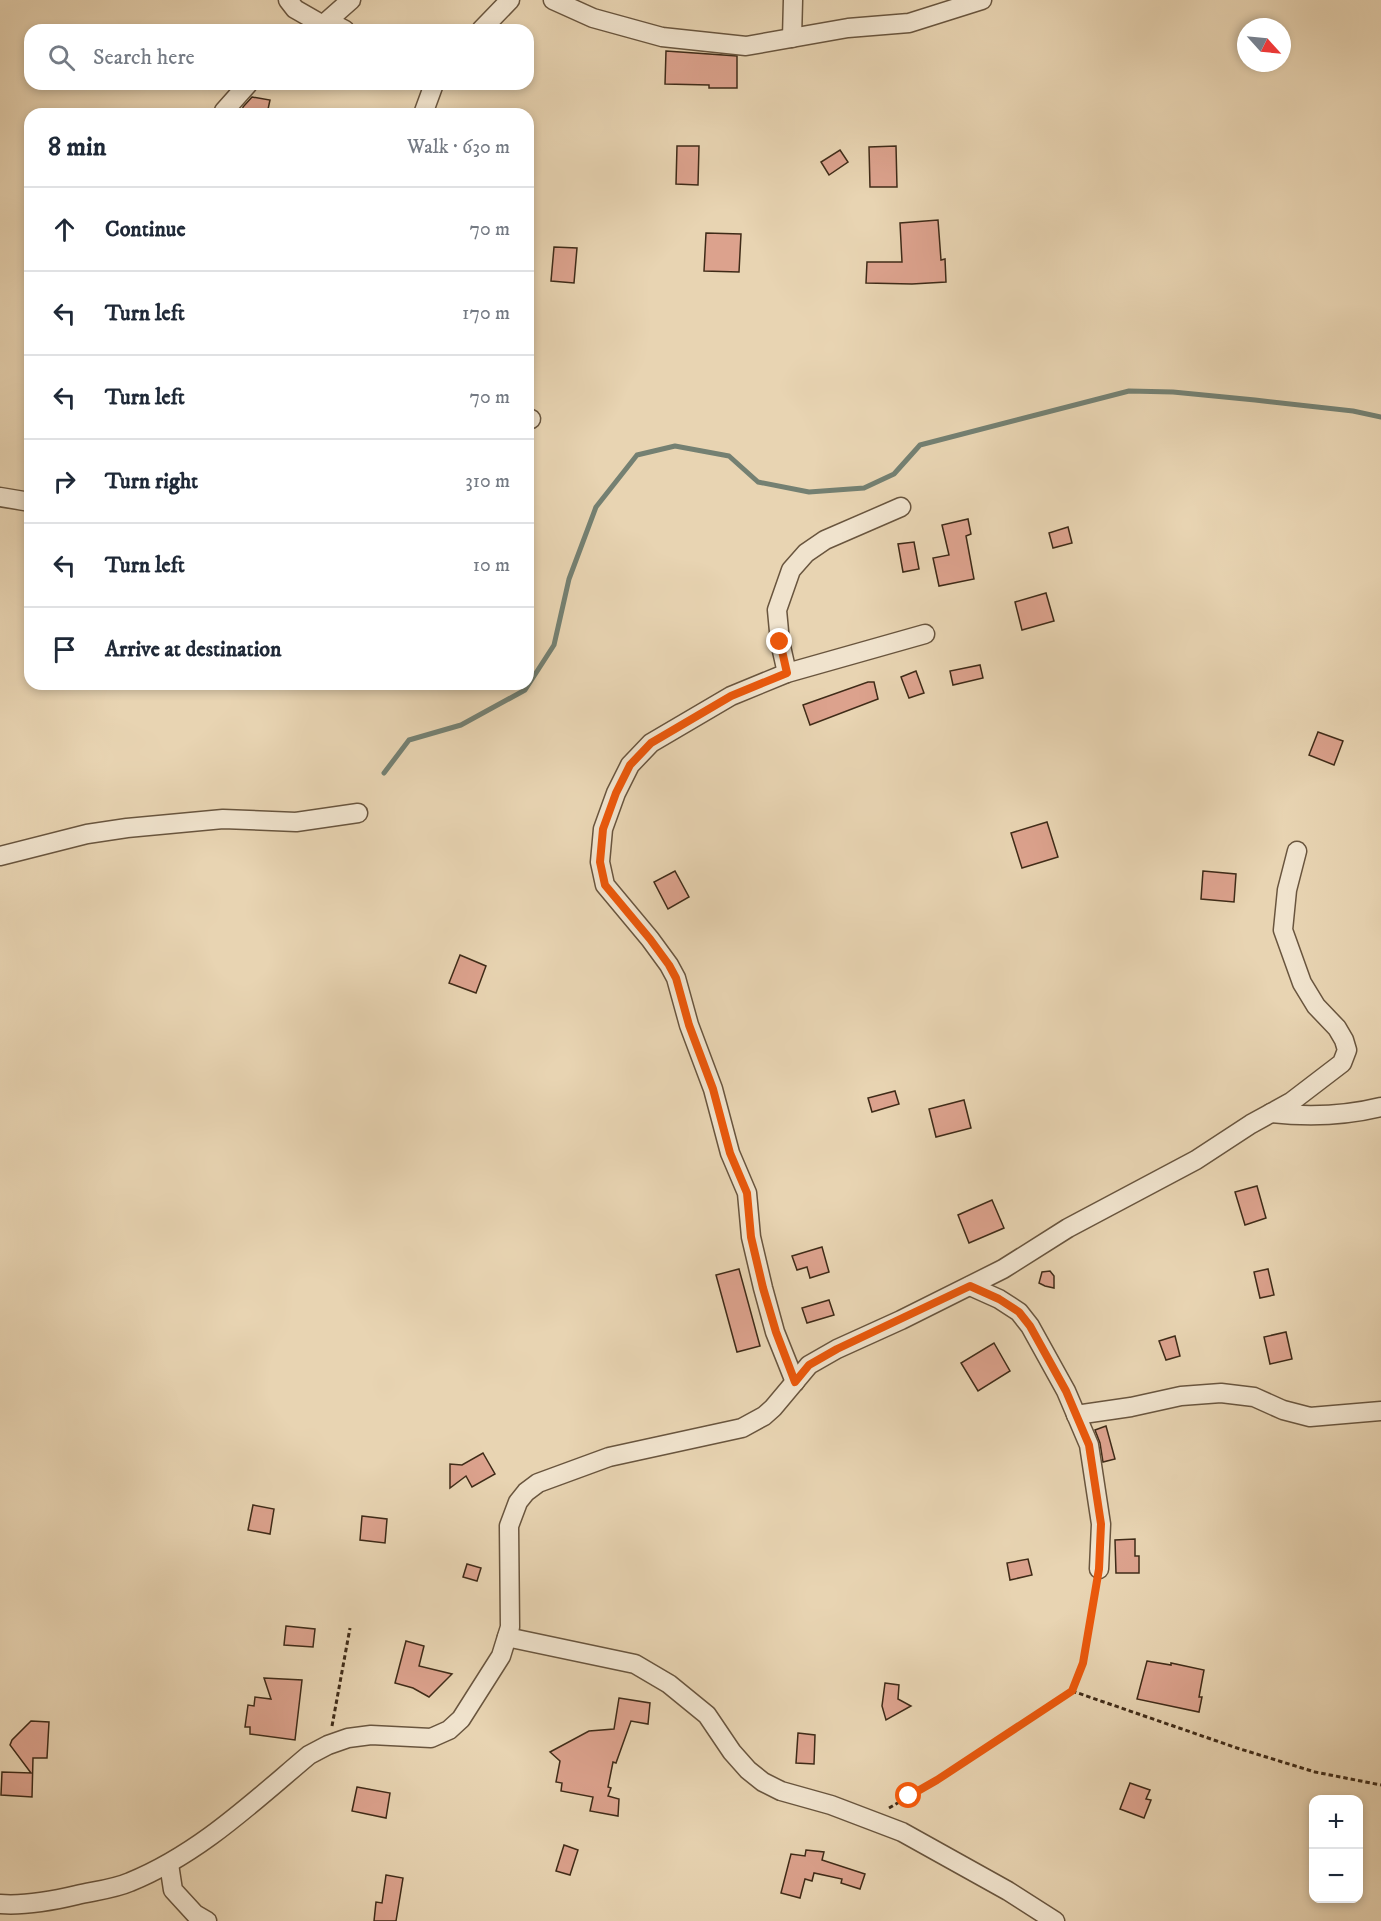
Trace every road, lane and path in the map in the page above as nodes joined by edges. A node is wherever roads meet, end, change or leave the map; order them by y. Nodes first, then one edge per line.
1 (288, 0) edge
2 (351, 0) edge
3 (510, 0) edge
4 (553, 0) edge
5 (793, 0) edge
6 (981, 0) edge
7 (320, 24) edge
8 (323, 24) edge
9 (487, 24) edge
10 (792, 38) junction
11 (243, 90) edge
12 (432, 90) edge
13 (227, 108) edge
14 (425, 108) edge
15 (0, 497) edge
16 (24, 501) edge
17 (901, 507) dead end
18 (925, 634) dead end
19 (787, 673) junction
20 (358, 813) dead end
21 (1297, 851) dead end
22 (0, 856) edge
23 (1381, 1107) edge
24 (1271, 1113) junction
25 (970, 1286) junction
26 (795, 1382) junction
27 (1381, 1411) edge
28 (1076, 1415) junction
29 (1099, 1569) joint
30 (350, 1628) dead end
31 (507, 1637) junction
32 (1072, 1691) junction
33 (327, 1745) junction
34 (1381, 1785) edge
35 (870, 1820) junction
36 (169, 1864) junction
37 (0, 1904) edge
38 (207, 1921) edge
39 (1055, 1921) edge

1 - 7 street
2 - 8 street
3 - 9 street
4 - 10 street
5 - 10 street
6 - 10 street
11 - 13 street
12 - 14 street
15 - 16 street
17 - 19 street
18 - 19 street
19 - 26 street
20 - 22 street
21 - 24 street
23 - 24 street
24 - 25 street
25 - 26 street
25 - 28 street
26 - 31 street
27 - 28 street
28 - 29 street
29 - 32 path
30 - 33 path
31 - 33 street
31 - 35 street
32 - 34 path
32 - 35 path
33 - 36 street
35 - 39 street
36 - 37 street
36 - 38 street

